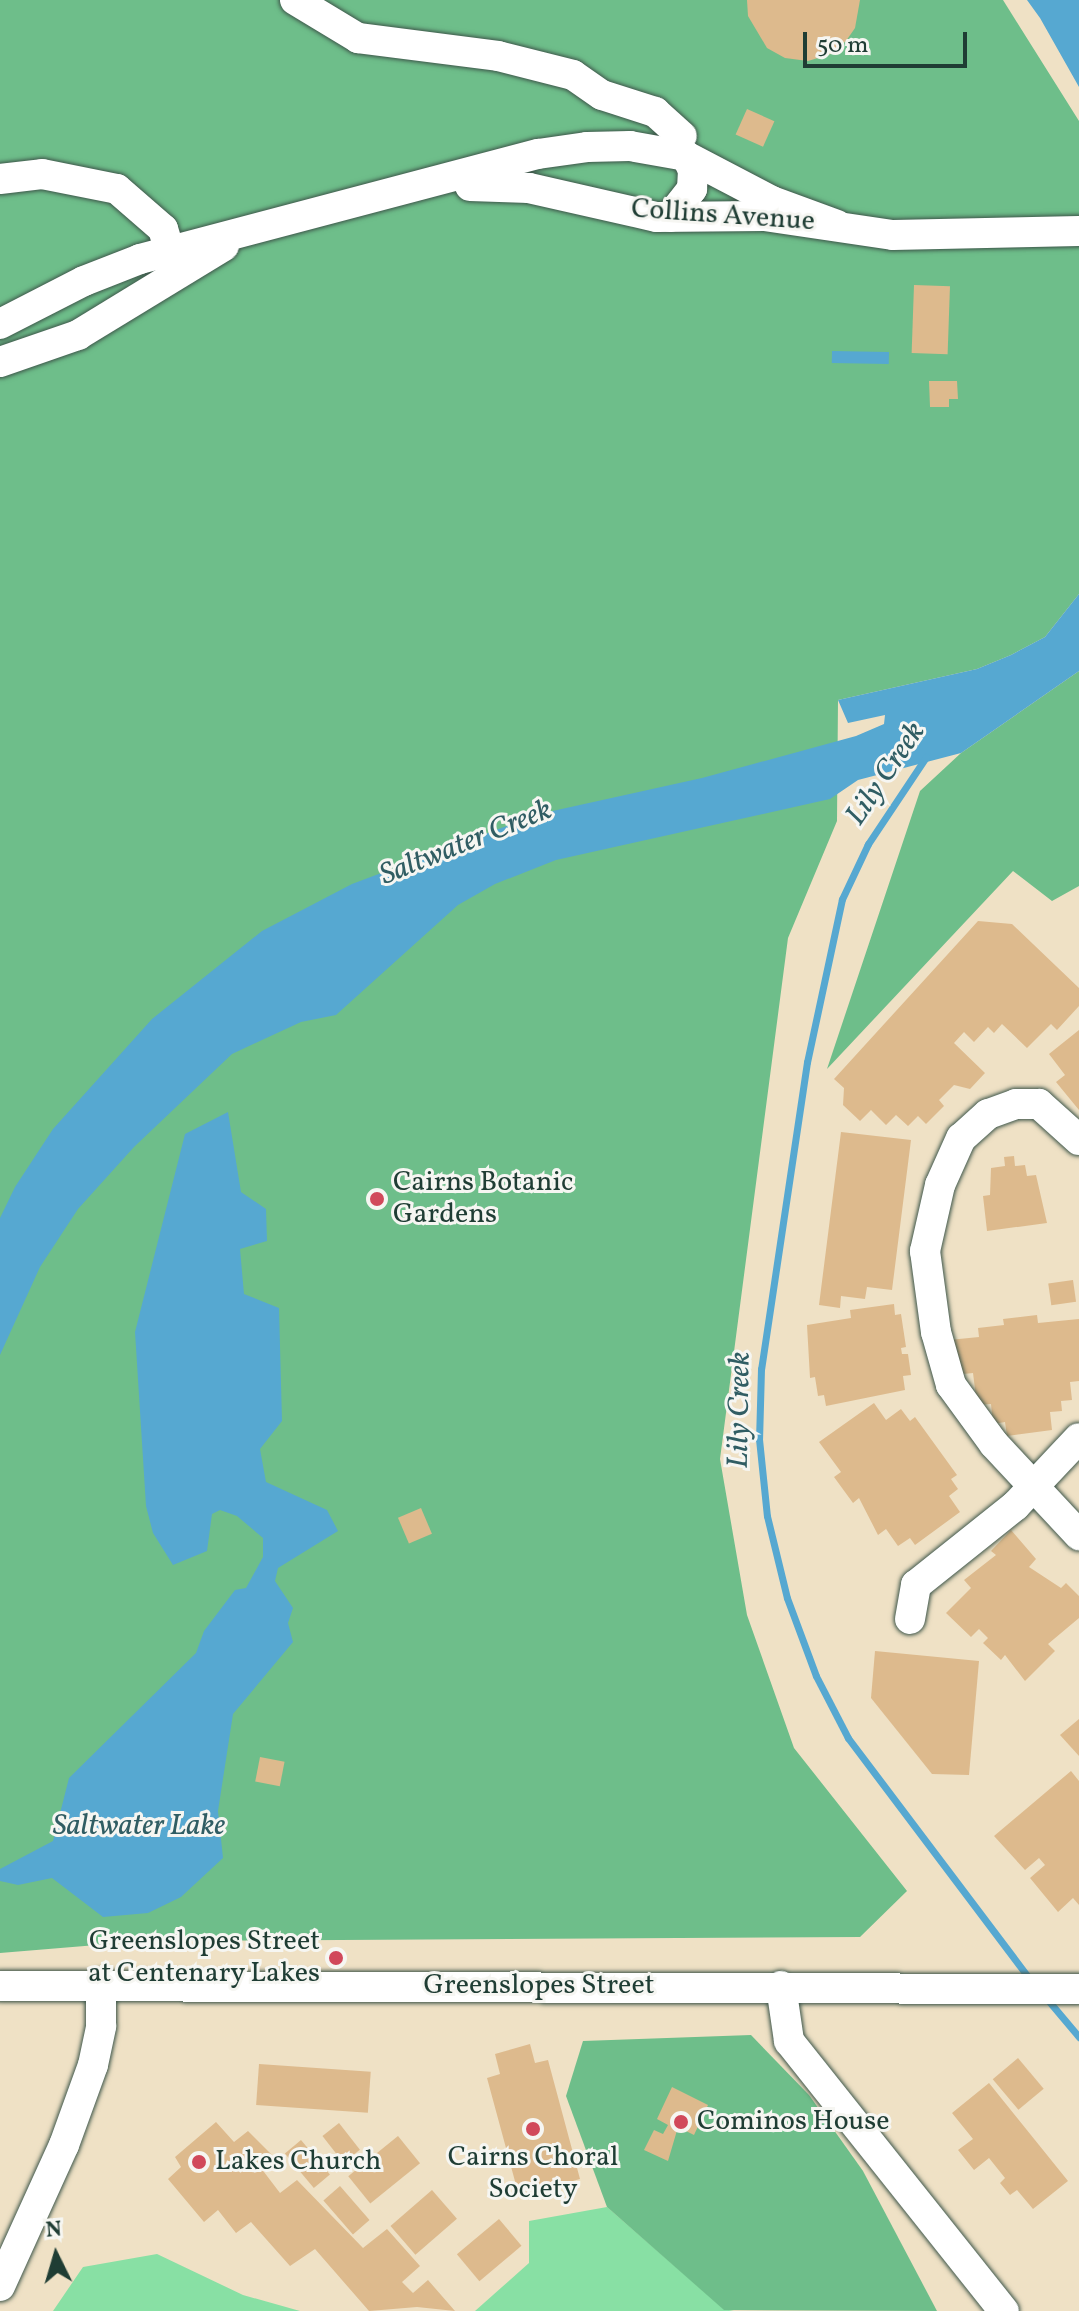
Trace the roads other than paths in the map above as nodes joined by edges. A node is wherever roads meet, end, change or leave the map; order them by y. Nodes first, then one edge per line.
1 (295, 0) edge
2 (684, 146) junction
3 (556, 151) junction
4 (0, 179) edge
5 (420, 188) junction
6 (561, 195) junction
7 (670, 217) junction
8 (837, 225) junction
9 (250, 231) junction
10 (1079, 231) edge
11 (170, 252) junction
12 (0, 324) edge
13 (0, 362) edge
14 (1079, 1140) edge
15 (1079, 1438) edge
16 (1036, 1485) junction
17 (1079, 1535) edge
18 (910, 1619) dead end
19 (101, 1984) junction
20 (0, 1986) edge
21 (781, 1986) junction
22 (1079, 1989) edge
23 (0, 2286) edge
24 (1004, 2311) edge

1 - 2 street
2 - 3 street, Collins Avenue
2 - 7 street
2 - 8 street, Collins Avenue
3 - 5 street, Collins Avenue
3 - 6 street
4 - 11 street
5 - 6 street, Collins Avenue
5 - 9 street, Collins Avenue
6 - 7 street, Collins Avenue
7 - 8 street, Collins Avenue
8 - 10 street, Collins Avenue
9 - 11 street, Collins Avenue
9 - 13 street, Collins Avenue
11 - 12 street, Collins Avenue
14 - 16 street
15 - 16 street
16 - 17 street
16 - 18 street
19 - 20 street, Greenslopes Street
19 - 21 street, Greenslopes Street
19 - 23 street
21 - 22 street, Greenslopes Street
21 - 24 street

